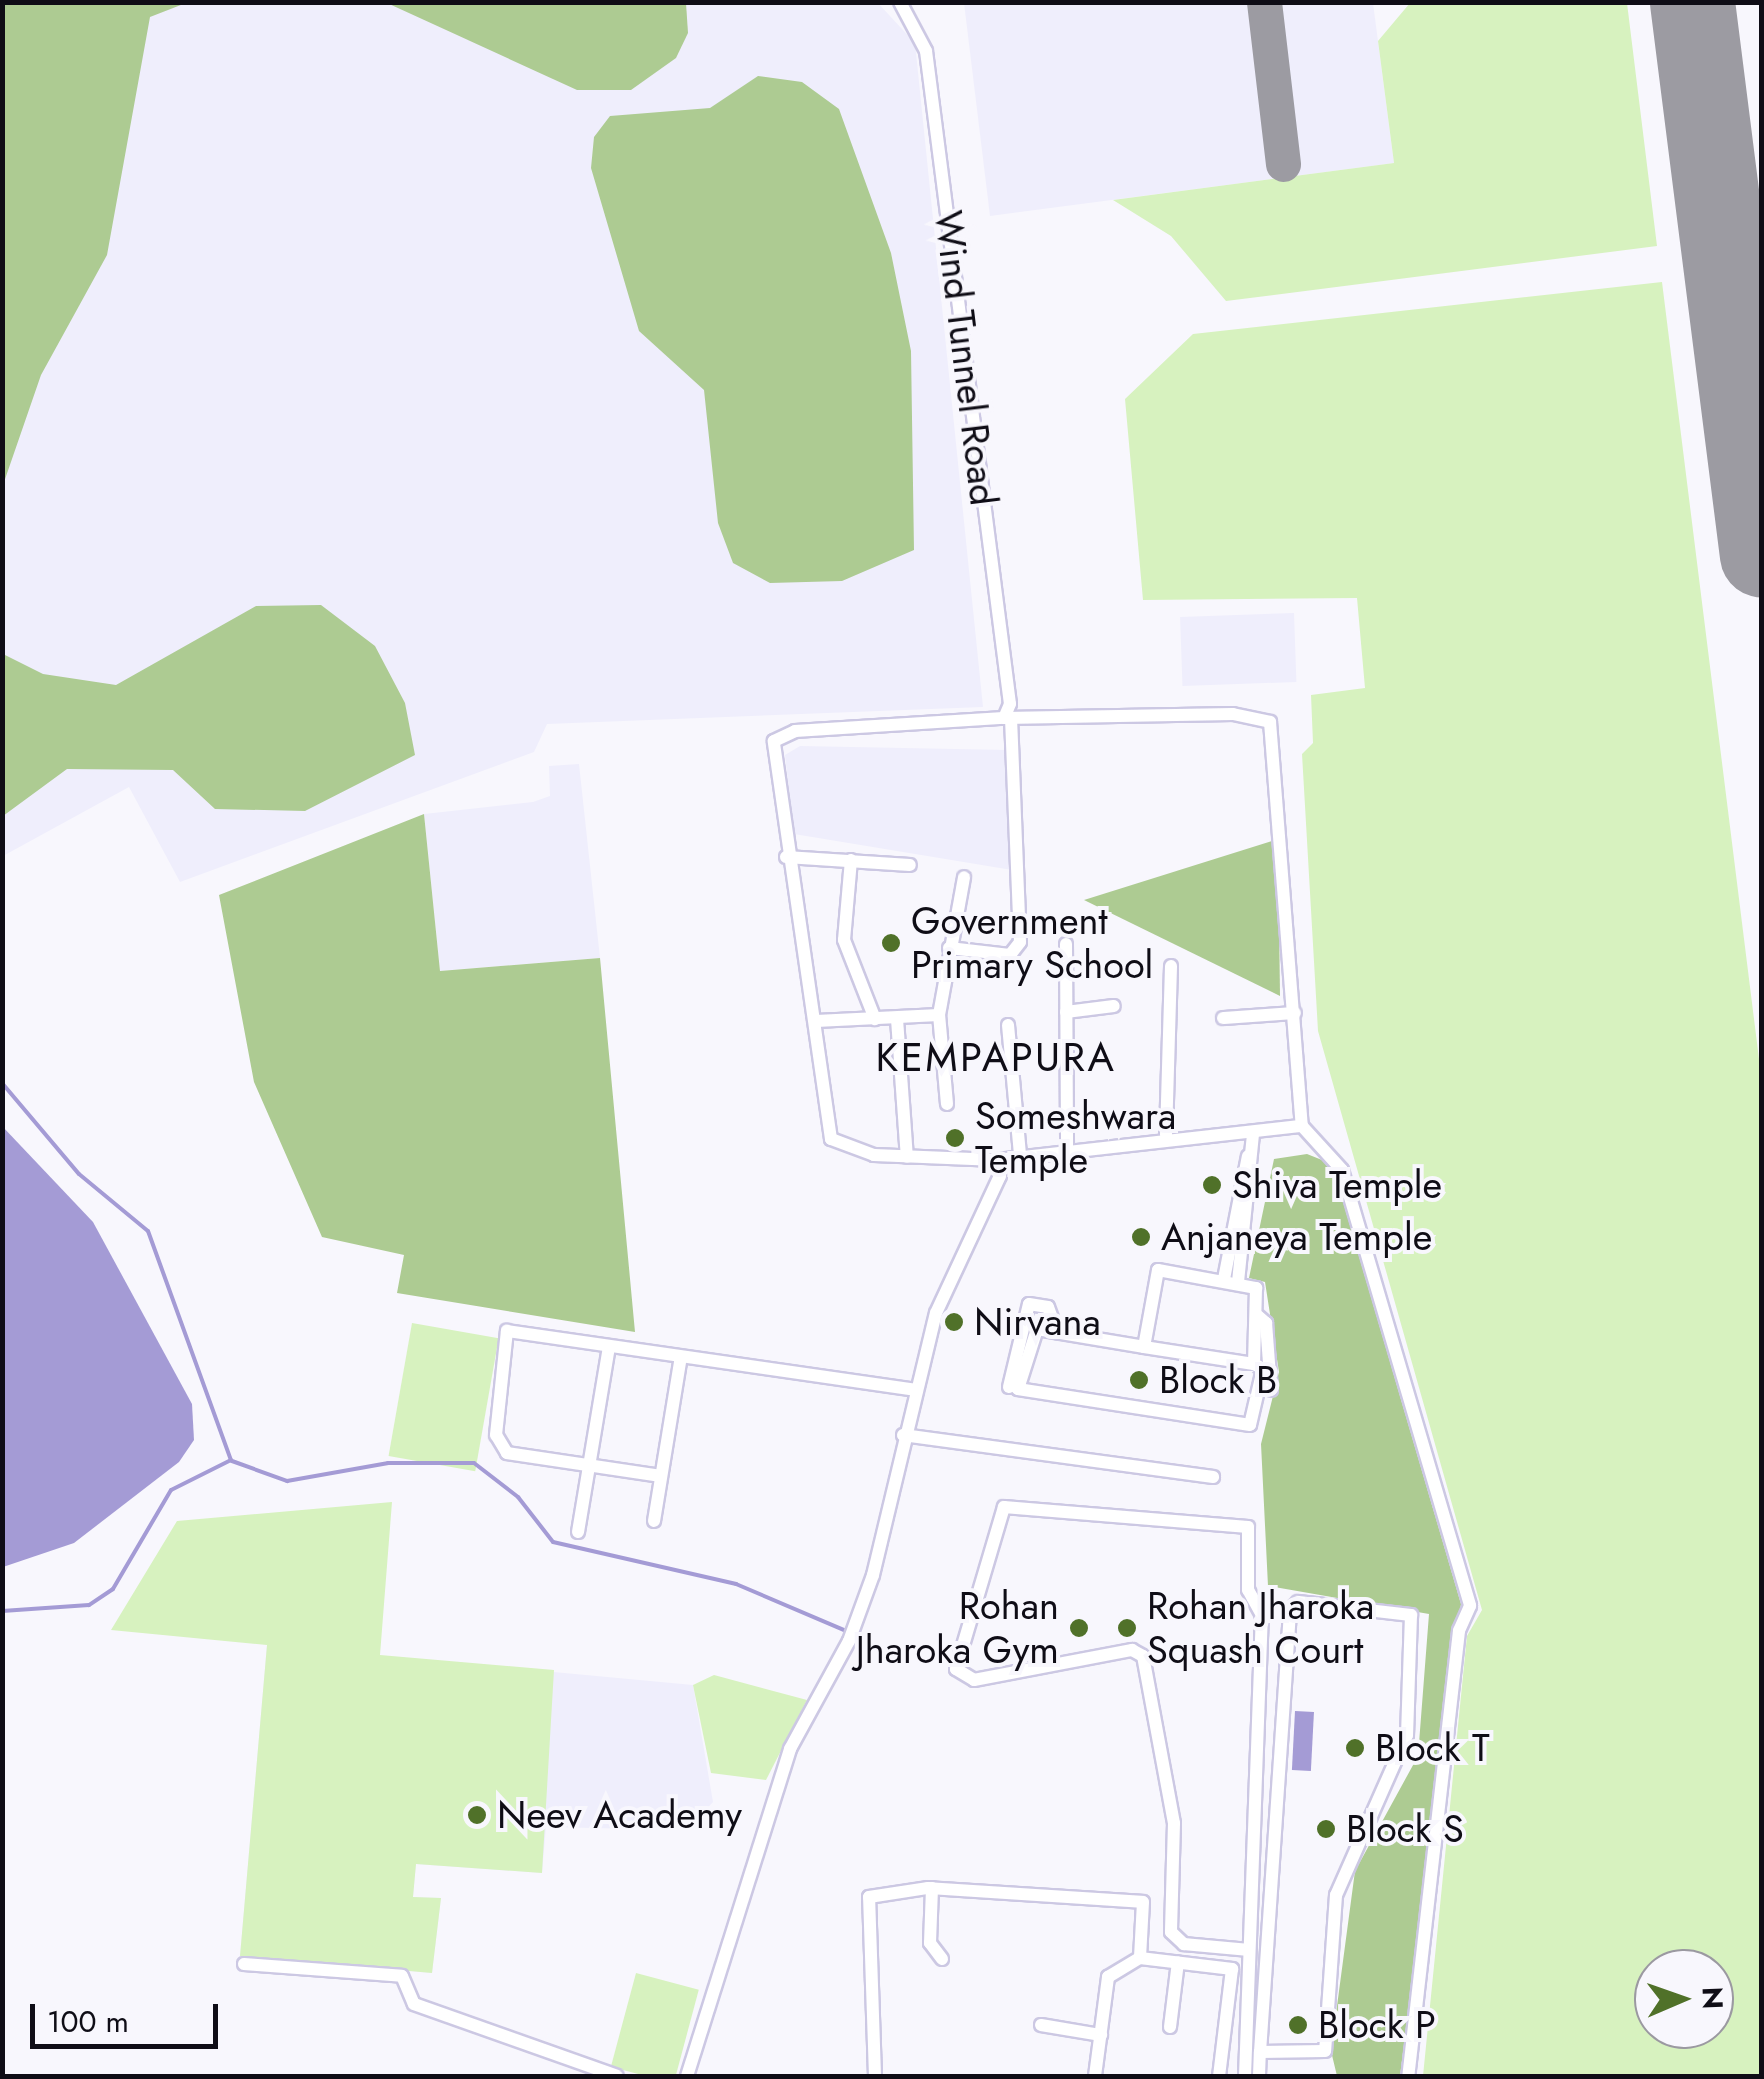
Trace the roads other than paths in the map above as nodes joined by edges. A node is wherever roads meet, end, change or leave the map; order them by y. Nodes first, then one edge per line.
1 (900, 2) edge
2 (1008, 718) junction
3 (786, 856) junction
4 (852, 860) junction
5 (910, 865) dead end
6 (964, 877) dead end
7 (1066, 944) dead end
8 (949, 948) junction
9 (1171, 966) dead end
10 (1114, 1006) dead end
11 (1066, 1012) junction
12 (1294, 1013) junction
13 (939, 1016) junction
14 (1223, 1018) dead end
15 (875, 1019) junction
16 (897, 1019) junction
17 (816, 1021) junction
18 (1008, 1025) dead end
19 (947, 1104) dead end
20 (1302, 1126) junction
21 (1253, 1134) junction
22 (1166, 1135) junction
23 (1066, 1146) junction
24 (1020, 1154) junction
25 (906, 1157) junction
26 (998, 1160) junction
27 (1224, 1279) junction
28 (1238, 1282) junction
29 (1258, 1316) junction
30 (1058, 1332) junction
31 (609, 1347) junction
32 (1144, 1347) junction
33 (682, 1357) junction
34 (1254, 1364) junction
35 (1009, 1386) dead end
36 (916, 1390) junction
37 (1271, 1390) dead end
38 (903, 1434) junction
39 (588, 1464) junction
40 (661, 1476) junction
41 (1214, 1477) dead end
42 (654, 1521) dead end
43 (578, 1532) dead end
44 (932, 1888) junction
45 (1248, 1950) junction
46 (1140, 1958) junction
47 (942, 1959) dead end
48 (1178, 1962) junction
49 (244, 1964) dead end
50 (1040, 2024) dead end
51 (1170, 2027) dead end
52 (1101, 2035) junction
53 (1260, 2052) junction
54 (617, 2076) edge
55 (688, 2076) edge
56 (875, 2076) edge
57 (1095, 2076) edge
58 (1219, 2076) edge
59 (1245, 2076) edge
60 (1259, 2076) edge
61 (1408, 2076) edge

1 - 2 street, Wind Tunnel Road
2 - 3 street
2 - 8 street, Wind Tunnel Road
2 - 12 street
3 - 4 street
3 - 17 street
4 - 5 street
4 - 15 street
6 - 8 street
7 - 11 street
8 - 13 street
9 - 22 street
10 - 11 street
11 - 23 street
12 - 14 street
12 - 20 street
13 - 16 street
13 - 19 street
15 - 16 street
15 - 17 street
16 - 25 street
17 - 25 street
18 - 24 street
20 - 21 street
20 - 61 street
21 - 22 street
21 - 27 street
21 - 28 street
22 - 23 street
23 - 24 street
24 - 26 street
25 - 26 street
26 - 36 street
27 - 28 street
27 - 32 street
28 - 29 street
29 - 34 street
29 - 37 street
30 - 32 street
30 - 34 street
30 - 35 street
31 - 33 street
31 - 39 street
31 - 39 street
32 - 34 street
33 - 36 street
33 - 40 street
36 - 38 street
38 - 41 street
38 - 55 street
39 - 40 street
39 - 43 street
40 - 42 street
44 - 46 street
44 - 47 street
44 - 56 street
45 - 45 street
45 - 59 street
46 - 48 street
46 - 52 street
48 - 51 street
48 - 58 street
49 - 54 street
50 - 52 street
52 - 57 street
53 - 53 street
53 - 60 street

